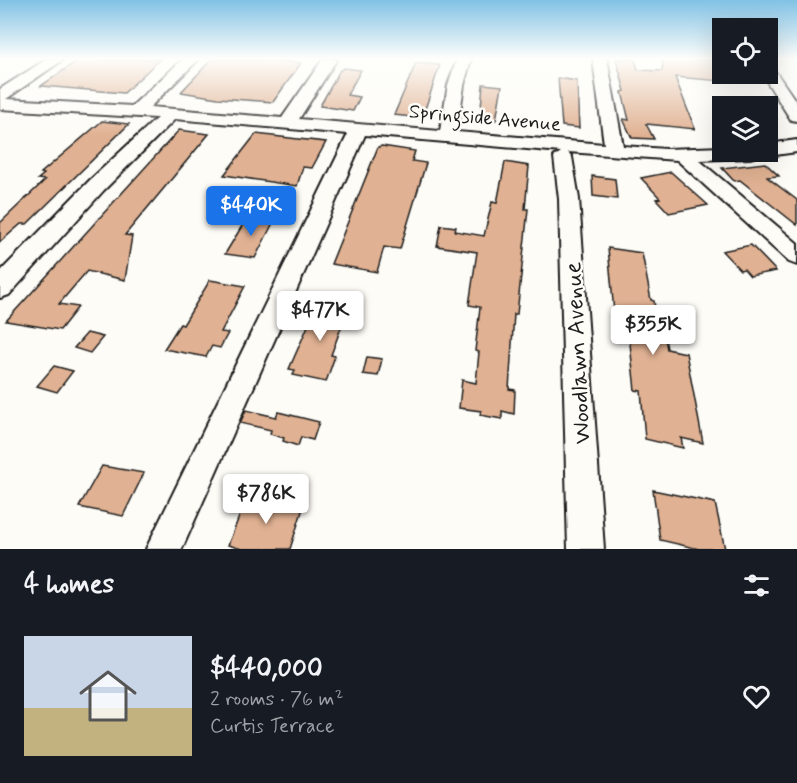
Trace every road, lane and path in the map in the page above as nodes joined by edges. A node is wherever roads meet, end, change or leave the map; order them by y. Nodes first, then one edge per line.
1 (18, 85) edge
2 (164, 85) edge
3 (313, 85) edge
4 (456, 85) edge
5 (604, 85) edge
6 (777, 85) edge
7 (0, 96) edge
8 (0, 104) edge
9 (136, 111) junction
10 (171, 114) junction
11 (797, 116) edge
12 (287, 124) junction
13 (359, 130) junction
14 (448, 136) junction
15 (797, 146) edge
16 (778, 149) edge
17 (614, 150) junction
18 (712, 154) edge
19 (683, 156) junction
20 (563, 157) dead end
21 (797, 256) edge
22 (0, 288) edge
23 (164, 549) edge
24 (586, 549) edge

1 - 7 street
2 - 9 street
3 - 12 street
4 - 14 street
5 - 17 street
6 - 11 street
8 - 9 street, Springside Avenue
9 - 10 street, Springside Avenue
10 - 12 street, Springside Avenue
10 - 22 street
12 - 13 street, Springside Avenue
13 - 14 street, Springside Avenue
13 - 23 street
14 - 17 street, Springside Avenue
15 - 16 street
17 - 19 street, Springside Avenue
18 - 19 street, Springside Avenue
19 - 21 street
20 - 24 street, Woodlawn Avenue

